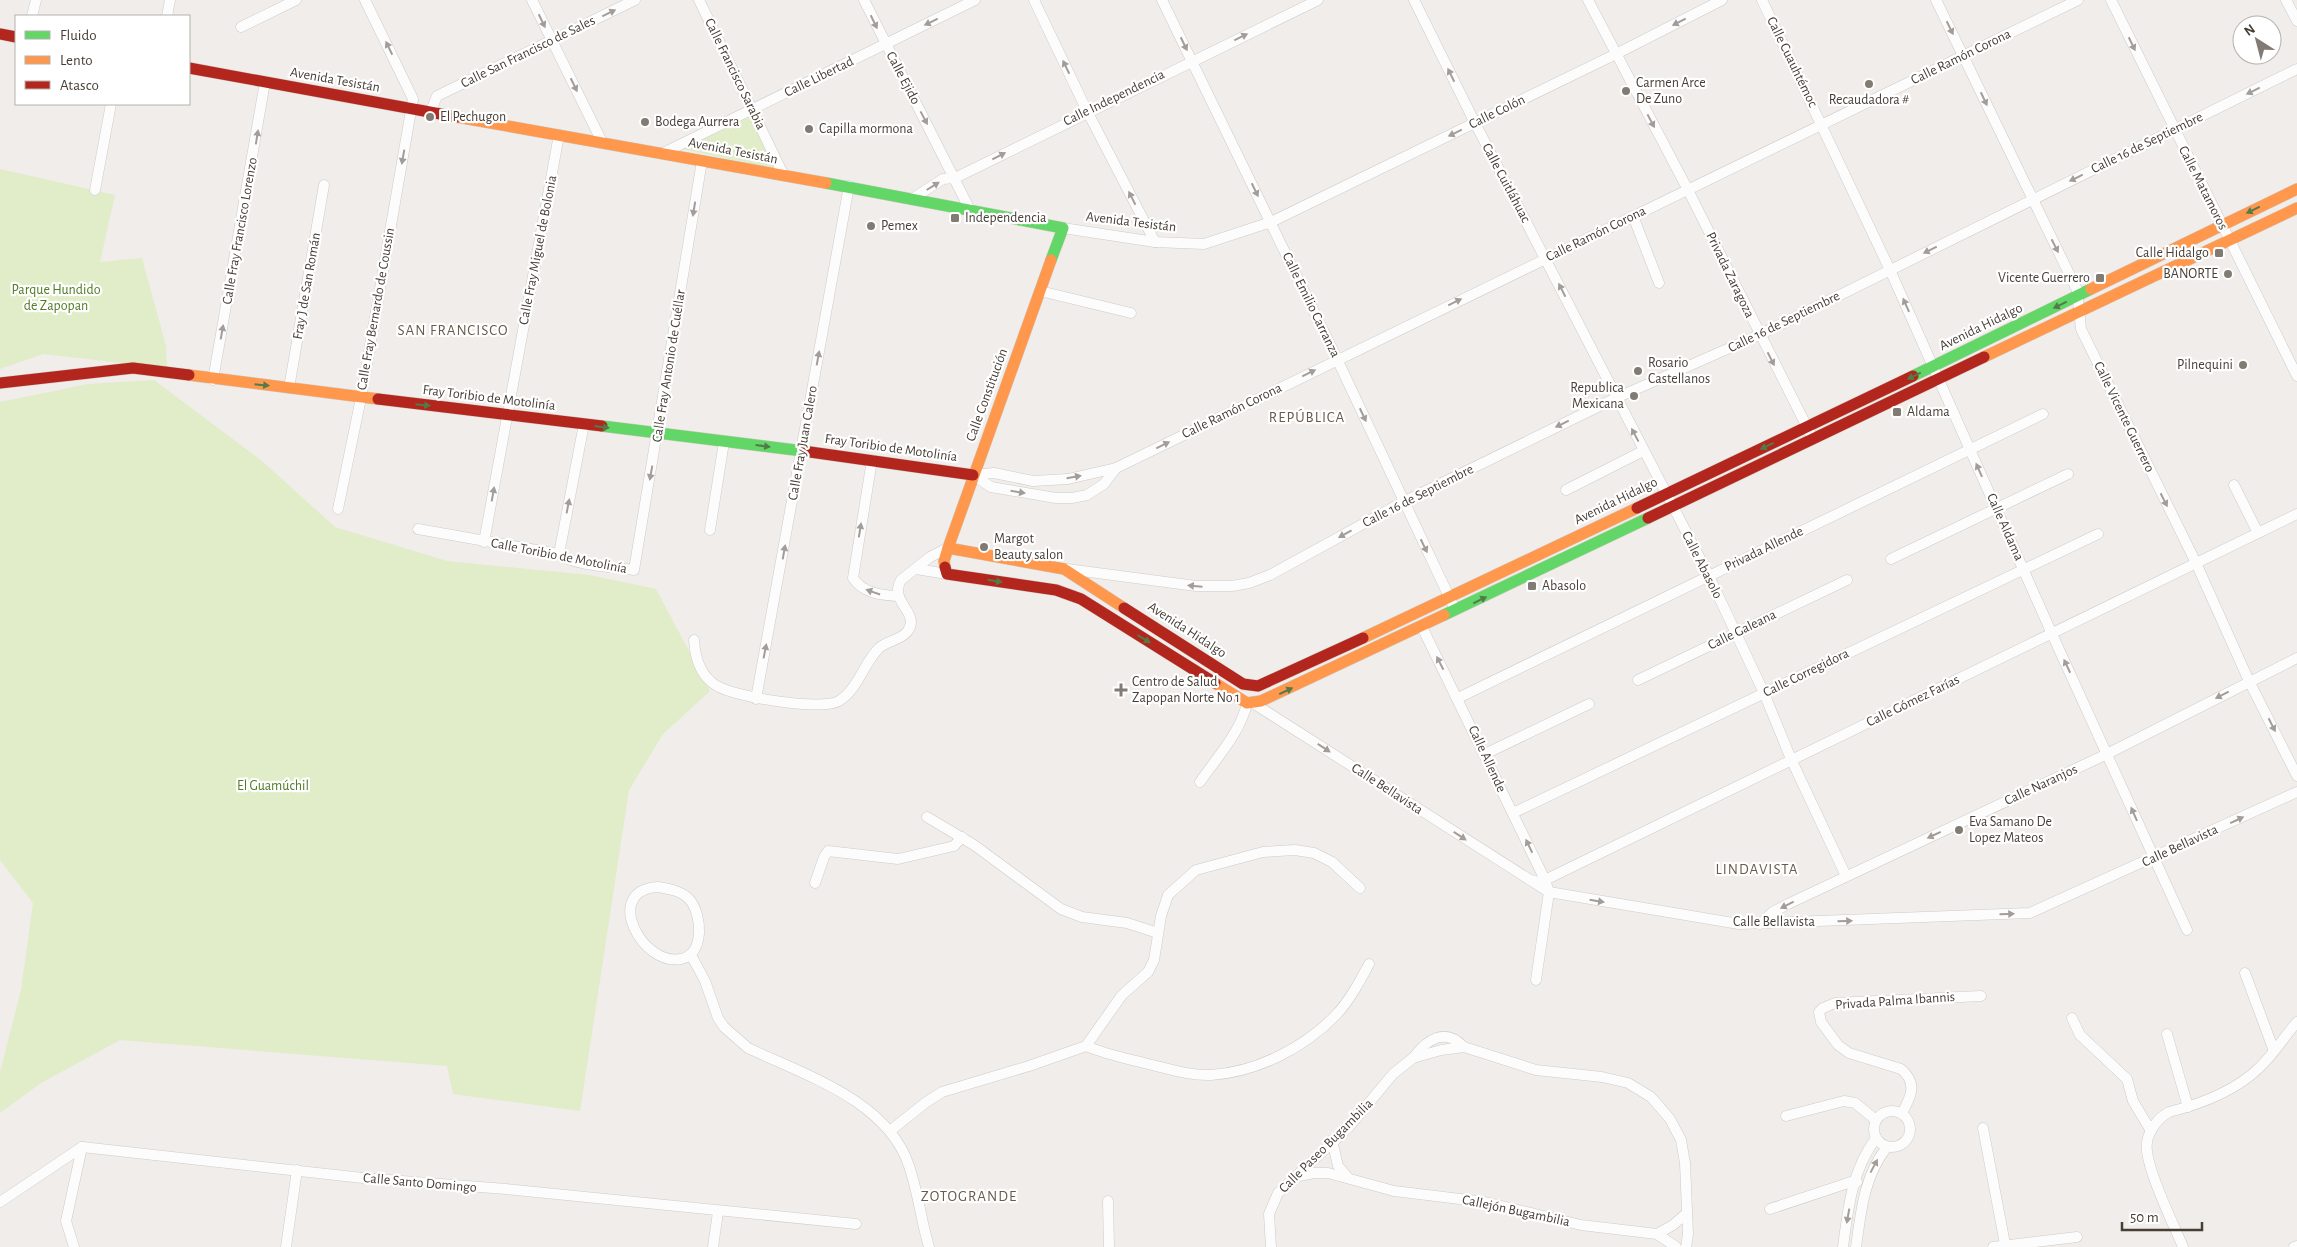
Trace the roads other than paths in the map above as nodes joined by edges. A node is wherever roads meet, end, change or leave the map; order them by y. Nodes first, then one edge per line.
1 (36, 0) edge
2 (170, 0) edge
3 (296, 0) edge
4 (365, 0) edge
5 (532, 0) edge
6 (635, 0) edge
7 (699, 0) edge
8 (864, 0) edge
9 (975, 0) edge
10 (1034, 0) edge
11 (1162, 0) edge
12 (1318, 0) edge
13 (1414, 0) edge
14 (1588, 0) edge
15 (1722, 0) edge
16 (1762, 0) edge
17 (1936, 0) edge
18 (2078, 0) edge
19 (2111, 0) edge
20 (2286, 0) edge
21 (32, 15) edge
22 (167, 15) edge
23 (2297, 22) edge
24 (241, 28) dead end
25 (0, 34) edge
26 (15, 37) edge
27 (552, 41) junction
28 (885, 44) junction
29 (1616, 54) junction
30 (1963, 55) junction
31 (1192, 60) junction
32 (190, 68) edge
33 (2297, 69) edge
34 (266, 82) junction
35 (111, 105) edge
36 (412, 109) junction
37 (753, 109) junction
38 (1087, 111) junction
39 (430, 113) junction
40 (1475, 123) junction
41 (1822, 124) junction
42 (2174, 130) junction
43 (559, 135) junction
44 (602, 142) junction
45 (663, 153) junction
46 (702, 161) junction
47 (784, 176) junction
48 (955, 178) junction
49 (324, 185) dead end
50 (849, 186) junction
51 (2297, 189) edge
52 (95, 190) dead end
53 (1688, 190) junction
54 (912, 199) junction
55 (2032, 200) junction
56 (2297, 208) edge
57 (970, 210) junction
58 (1633, 216) junction
59 (1270, 222) junction
60 (2222, 225) junction
61 (1063, 228) junction
62 (2230, 240) junction
63 (1155, 242) junction
64 (1546, 258) junction
65 (1890, 270) junction
66 (1658, 283) dead end
67 (1040, 291) junction
68 (2078, 296) junction
69 (1131, 313) dead end
70 (2079, 313) junction
71 (1759, 335) junction
72 (1337, 359) junction
73 (1934, 366) junction
74 (2297, 376) edge
75 (214, 380) junction
76 (1939, 380) junction
77 (0, 383) edge
78 (289, 388) junction
79 (361, 398) junction
80 (1616, 398) junction
81 (507, 414) junction
82 (2043, 414) dead end
83 (584, 424) junction
84 (1807, 427) junction
85 (657, 434) junction
86 (1814, 440) junction
87 (724, 442) junction
88 (1970, 450) junction
89 (801, 451) junction
90 (1643, 451) junction
91 (872, 460) junction
92 (1116, 468) junction
93 (2068, 474) dead end
94 (973, 475) junction
95 (2234, 485) dead end
96 (1566, 490) dead end
97 (1665, 494) junction
98 (1403, 502) junction
99 (1672, 508) junction
100 (1996, 508) junction
101 (338, 509) dead end
102 (2297, 514) edge
103 (418, 529) dead end
104 (710, 530) dead end
105 (2258, 533) junction
106 (2098, 534) dead end
107 (484, 542) junction
108 (948, 548) junction
109 (559, 554) junction
110 (1891, 559) dead end
111 (2196, 563) junction
112 (916, 569) junction
113 (1064, 569) junction
114 (2024, 569) junction
115 (634, 570) joint
116 (947, 574) junction
117 (1709, 576) junction
118 (1847, 580) dead end
119 (897, 596) junction
120 (1449, 598) junction
121 (1456, 612) junction
122 (1422, 628) junction
123 (1736, 634) junction
124 (2052, 634) junction
125 (694, 640) dead end
126 (2297, 658) edge
127 (1318, 660) junction
128 (1324, 673) junction
129 (1638, 680) dead end
130 (2249, 681) junction
131 (1764, 693) junction
132 (1458, 698) junction
133 (756, 699) junction
134 (1250, 703) junction
135 (1589, 704) dead end
136 (1485, 754) junction
137 (2107, 754) junction
138 (1791, 759) junction
139 (2297, 776) edge
140 (1200, 782) dead end
141 (2297, 792) edge
142 (1513, 813) junction
143 (928, 817) dead end
144 (962, 837) junction
145 (2154, 858) junction
146 (1846, 876) junction
147 (1527, 880) junction
148 (1546, 880) junction
149 (815, 883) dead end
150 (1360, 888) dead end
151 (1549, 892) junction
152 (1760, 924) junction
153 (2187, 930) dead end
154 (1158, 933) junction
155 (691, 954) junction
156 (1369, 964) dead end
157 (2245, 973) dead end
158 (1536, 980) dead end
159 (1981, 996) dead end
160 (2072, 1018) dead end
161 (2297, 1022) edge
162 (2167, 1034) dead end
163 (1086, 1046) junction
164 (2274, 1051) junction
165 (2188, 1107) junction
166 (1902, 1113) junction
167 (1786, 1116) dead end
168 (1876, 1120) junction
169 (1983, 1128) dead end
170 (890, 1131) junction
171 (2151, 1131) junction
172 (1876, 1138) junction
173 (1332, 1140) junction
174 (82, 1147) junction
175 (1887, 1147) junction
176 (297, 1170) junction
177 (1294, 1177) junction
178 (1348, 1178) junction
179 (1854, 1181) junction
180 (1866, 1184) junction
181 (1108, 1201) dead end
182 (0, 1202) edge
183 (1770, 1209) dead end
184 (718, 1212) junction
185 (1687, 1213) junction
186 (856, 1224) dead end
187 (1657, 1234) junction
188 (2077, 1237) dead end
189 (2005, 1244) junction
190 (74, 1247) edge
191 (286, 1247) edge
192 (713, 1247) edge
193 (929, 1247) edge
194 (1109, 1247) edge
195 (1271, 1247) edge
196 (1676, 1247) edge
197 (1686, 1247) edge
198 (1843, 1247) edge
199 (1856, 1247) edge
200 (1993, 1247) edge
201 (2183, 1247) edge

1 - 21 street
2 - 22 street
3 - 24 street
36 -> 4 street
5 -> 27 street
27 -> 6 street, Calle San Francisco de Sales
7 - 37 street, Calle Francisco Sarabia
8 -> 28 street, Calle Ejido
9 -> 28 street, Calle Libertad
38 -> 10 street
11 -> 31 street, Calle Emilio Carranza
31 -> 12 street, Calle Independencia
40 -> 13 street, Calle Cuitláhuac
14 - 29 street, Privada Zaragoza
15 -> 29 street, Calle Colón
16 - 41 street, Calle Cuauhtémoc
17 -> 30 street, Calle Vicente Guerrero
18 - 30 street, Calle Ramón Corona
19 -> 42 street, Calle Matamoros
20 - 23 street
25 - 26 main road
27 - 39 street, Calle San Francisco de Sales
27 -> 44 street
28 - 37 street, Calle Libertad
28 -> 48 street, Calle Ejido
29 - 40 street, Calle Colón
29 -> 53 street, Privada Zaragoza
30 - 41 street, Calle Ramón Corona
30 -> 55 street, Calle Vicente Guerrero
31 - 38 street, Calle Independencia
31 -> 59 street, Calle Emilio Carranza
32 - 34 main road, Avenida Tesistán
33 -> 42 street, Calle 16 de Septiembre
34 - 36 main road, Avenida Tesistán
75 -> 34 street, Calle Fray Francisco Lorenzo
35 - 52 street
36 - 39 main road, Avenida Tesistán
36 -> 79 street, Calle Fray Bernardo de Coussin
37 - 45 street, Calle Libertad
37 - 47 street, Calle Francisco Sarabia
48 -> 38 street, Calle Independencia
63 -> 38 street
39 - 43 main road, Avenida Tesistán
40 -> 59 street, Calle Colón
40 - 64 street, Calle Cuitláhuac
41 - 53 street, Calle Ramón Corona
41 - 65 street, Calle Aldama
42 -> 55 street, Calle 16 de Septiembre
42 - 60 street, Calle Matamoros
43 - 44 main road, Avenida Tesistán
43 - 81 street, Calle Fray Miguel de Bolonia
44 - 45 main road, Avenida Tesistán
45 - 46 main road, Avenida Tesistán
46 - 47 main road, Avenida Tesistán
46 -> 85 street, Calle Fray Antonio de Cuéllar
47 - 50 main road, Avenida Tesistán
54 -> 48 street, Calle Independencia
48 - 57 street, Calle Ejido
49 - 78 street, Fray J de San Román
50 - 54 main road, Avenida Tesistán
89 -> 50 street, Calle Fray Juan Calero
51 -> 60 main road, Avenida Hidalgo
53 - 58 street, Calle Ramón Corona
53 - 71 street, Privada Zaragoza
54 - 57 main road, Avenida Tesistán
55 -> 65 street, Calle 16 de Septiembre
55 -> 68 street, Calle Vicente Guerrero
56 - 62 main road
57 - 61 main road, Avenida Tesistán
58 - 64 street, Calle Ramón Corona
58 - 66 street
59 - 63 street, Avenida Tesistán
59 - 72 street, Calle Emilio Carranza
60 - 62 street, Calle Matamoros
60 - 68 main road, Avenida Hidalgo
61 - 63 street, Avenida Tesistán
61 - 67 main road, Calle Constitución
62 - 70 main road
62 - 74 street, Calle Matamoros
72 -> 64 street, Calle Ramón Corona
80 -> 64 street, Calle Abasolo
65 - 71 street, Calle 16 de Septiembre
73 -> 65 street, Calle Aldama
67 - 69 street
67 - 94 main road, Calle Constitución
68 - 70 street, Calle Vicente Guerrero
68 -> 73 main road, Avenida Hidalgo
70 - 76 main road
70 -> 111 street, Calle Vicente Guerrero
71 - 80 street, Calle 16 de Septiembre
71 -> 84 street, Privada Zaragoza
92 -> 72 street, Calle Ramón Corona
72 -> 98 street, Calle Emilio Carranza
73 - 76 street, Calle Aldama
73 -> 84 main road, Avenida Hidalgo
75 - 77 main road, Fray Toribio de Motolinía
75 -> 78 main road, Fray Toribio de Motolinía
76 - 86 main road
76 - 88 street, Calle Aldama
78 - 79 main road, Fray Toribio de Motolinía
79 -> 81 main road, Fray Toribio de Motolinía
79 - 101 street, Calle Fray Bernardo de Coussin
90 -> 80 street, Calle Abasolo
80 -> 98 street, Calle 16 de Septiembre
81 - 83 main road, Fray Toribio de Motolinía
107 -> 81 street, Calle Fray Miguel de Bolonia
82 - 88 street, Privada Allende
83 -> 85 main road, Fray Toribio de Motolinía
109 -> 83 street
84 - 86 street, Privada Zaragoza
84 -> 97 main road, Avenida Hidalgo
85 - 87 main road, Fray Toribio de Motolinía
85 -> 115 street, Calle Fray Antonio de Cuéllar
86 - 99 main road
87 -> 89 main road, Fray Toribio de Motolinía
87 - 104 street
100 -> 88 street, Calle Aldama
88 - 117 street, Privada Allende
89 - 91 main road, Fray Toribio de Motolinía
133 -> 89 street, Calle Fray Juan Calero
90 - 96 street
90 - 97 street, Calle Abasolo
91 - 94 main road, Fray Toribio de Motolinía
119 -> 91 street
94 -> 92 street, Calle Ramón Corona
94 -> 92 street, Calle Ramón Corona
93 - 100 street
94 - 108 main road, Calle Constitución
95 - 105 street
97 - 99 street, Calle Abasolo
97 - 120 main road, Avenida Hidalgo
98 -> 113 street, Calle 16 de Septiembre
98 -> 120 street, Calle Emilio Carranza
99 - 117 street, Calle Abasolo
121 -> 99 main road
100 - 110 street
100 - 114 street, Calle Aldama
102 - 105 street, Calle Gómez Farías
103 - 107 street, Calle Toribio de Motolinía
105 - 111 street, Calle Gómez Farías
106 - 114 street, Calle Corregidora
107 - 109 street, Calle Toribio de Motolinía
108 - 112 street
108 - 113 main road, Avenida Hidalgo
108 - 116 main road, Calle Constitución
109 - 115 street, Calle Toribio de Motolinía
111 - 124 street, Calle Gómez Farías
111 - 130 street, Calle Vicente Guerrero
112 - 116 street
112 - 119 street
113 - 127 main road, Avenida Hidalgo
114 - 124 street, Calle Aldama
114 - 131 street, Calle Corregidora
116 -> 134 main road
117 - 123 street, Calle Abasolo
117 - 132 street, Privada Allende
118 - 123 street, Calle Galeana
119 - 133 street
120 - 121 street, Calle Emilio Carranza
120 - 127 main road, Avenida Hidalgo
121 - 122 main road
122 - 128 main road
132 -> 122 street, Calle Allende
123 - 129 street, Calle Galeana
123 - 131 street, Calle Abasolo
137 -> 124 street, Calle Aldama
124 - 138 street, Calle Gómez Farías
125 - 133 street
126 - 130 street, Calle Naranjos
127 - 128 main road
134 -> 128 main road
130 -> 137 street, Calle Naranjos
130 -> 139 street, Calle Vicente Guerrero
131 - 138 street, Calle Abasolo
131 - 142 street, Calle Corregidora
132 - 136 street, Calle Allende
134 - 140 street
134 -> 147 street, Calle Bellavista
135 - 136 street
136 - 142 street, Calle Allende
145 -> 137 street, Calle Aldama
137 -> 146 street, Calle Naranjos
138 - 146 street, Calle Abasolo
138 - 148 street, Calle Gómez Farías
145 -> 141 street, Calle Bellavista
148 -> 142 street, Calle Allende
143 - 144 street
144 - 149 street
144 - 154 street
152 -> 145 street, Calle Bellavista
145 - 153 street, Calle Aldama
146 -> 152 street, Calle Naranjos
147 - 148 street, Calle Gómez Farías
147 - 151 street, Calle Bellavista
148 - 151 street, Calle Allende
150 - 154 street
151 -> 152 street, Calle Bellavista
151 - 158 street
154 - 163 street
155 - 155 street
155 - 170 street
156 - 163 street
157 - 164 street
159 - 166 street, Privada Palma Ibannis
160 - 171 street
161 - 164 street
162 - 165 street
163 - 170 street
164 - 165 street
165 - 171 street
166 - 168 street
166 - 175 street
167 - 168 street
168 - 172 street
169 - 189 street
170 - 193 street
171 - 201 street
172 - 175 street
172 - 179 street
173 - 177 street, Calle Paseo Bugambilia
173 - 178 street
173 - 185 street, Calle Paseo Bugambilia
174 - 176 street, Calle Santo Domingo
174 - 182 street
174 - 190 street
180 -> 175 street
176 - 184 street, Calle Santo Domingo
176 - 191 street
177 - 178 street, Callejón Bugambilia
177 - 195 street, Calle Paseo Bugambilia
178 - 187 street, Callejón Bugambilia
179 - 180 street
179 - 183 street
179 -> 198 street
180 - 199 street
181 - 194 street
184 - 186 street, Calle Santo Domingo
184 - 192 street
185 - 187 street
185 - 197 street, Calle Paseo Bugambilia
187 - 196 street, Callejón Bugambilia
188 - 189 street
189 - 200 street

